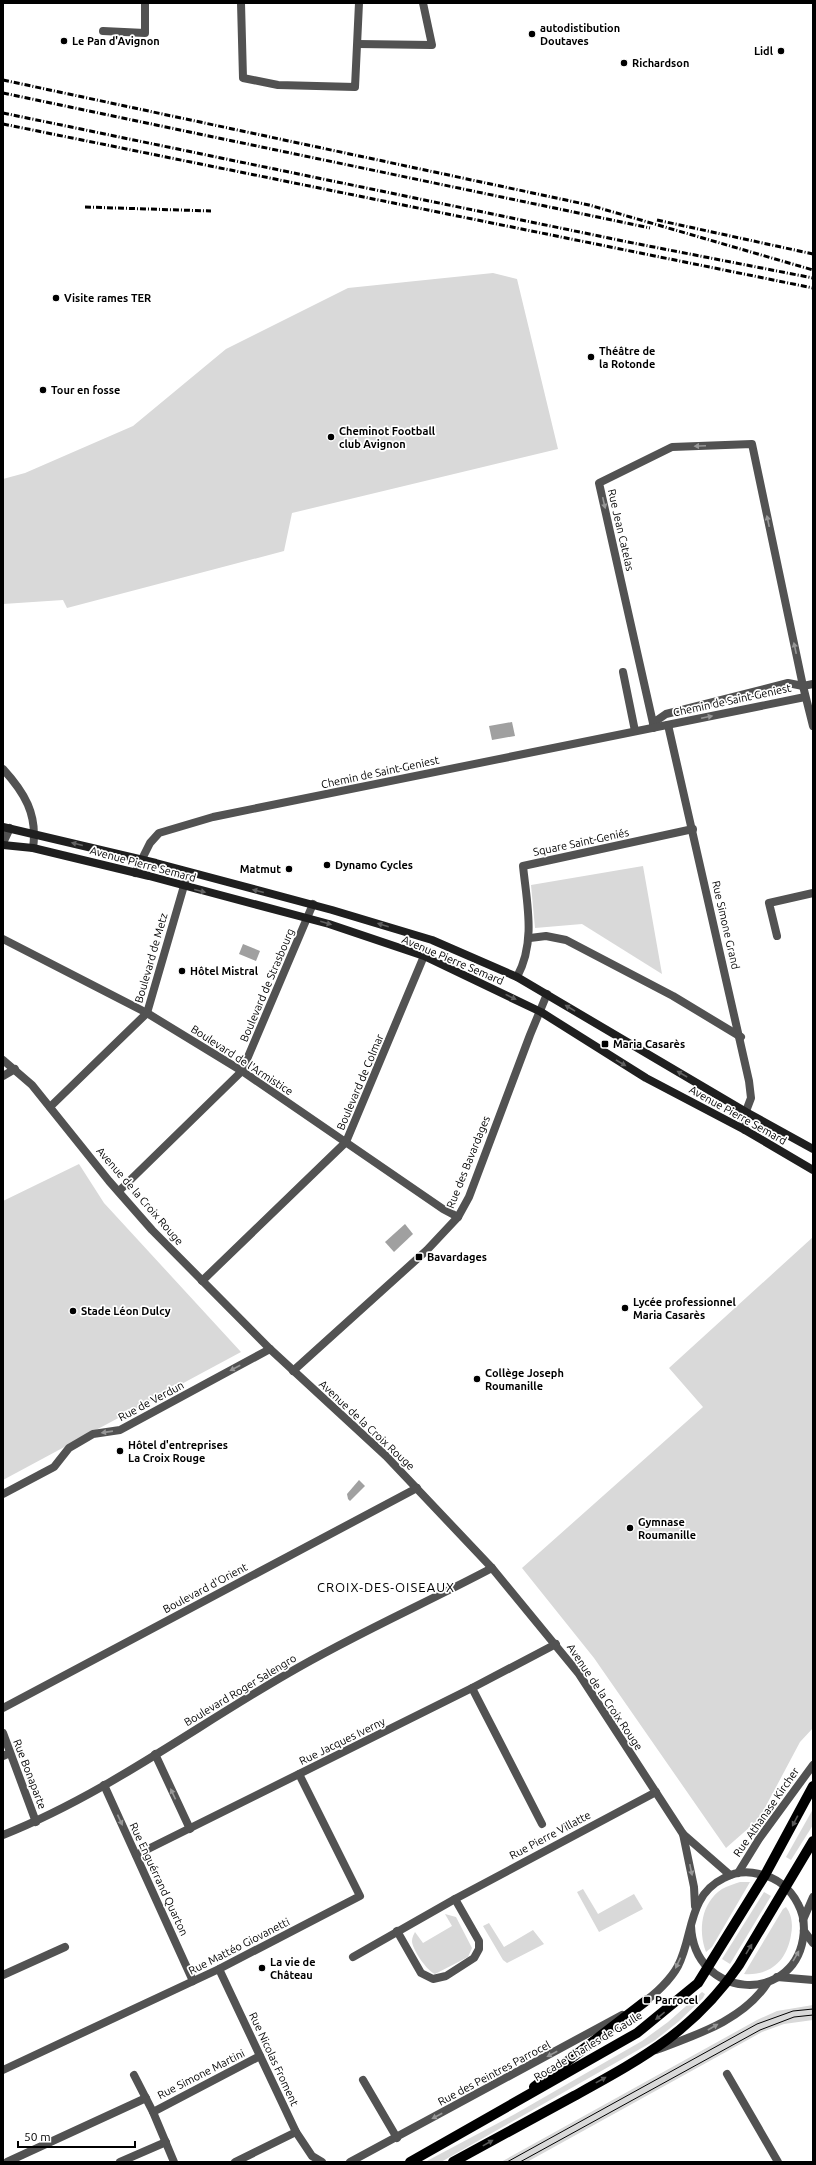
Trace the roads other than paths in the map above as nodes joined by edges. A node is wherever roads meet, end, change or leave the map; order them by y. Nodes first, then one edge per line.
1 (145, 3) edge
2 (241, 3) edge
3 (359, 3) edge
4 (424, 3) edge
5 (103, 31) dead end
6 (358, 44) junction
7 (623, 672) dead end
8 (813, 684) edge
9 (803, 686) junction
10 (805, 696) junction
11 (668, 724) junction
12 (653, 725) junction
13 (813, 726) edge
14 (635, 731) junction
15 (3, 769) edge
16 (7, 828) edge
17 (693, 829) junction
18 (34, 834) junction
19 (3, 844) edge
20 (33, 848) junction
21 (141, 860) junction
22 (188, 872) junction
23 (135, 873) junction
24 (183, 887) junction
25 (813, 892) edge
26 (313, 904) junction
27 (307, 918) junction
28 (777, 936) dead end
29 (530, 938) junction
30 (3, 939) edge
31 (424, 956) junction
32 (517, 977) junction
33 (547, 994) junction
34 (541, 1012) junction
35 (147, 1013) junction
36 (741, 1036) junction
37 (3, 1060) edge
38 (15, 1069) junction
39 (242, 1071) junction
40 (3, 1076) edge
41 (50, 1106) junction
42 (746, 1112) junction
43 (745, 1130) junction
44 (346, 1142) junction
45 (813, 1149) edge
46 (813, 1170) edge
47 (119, 1191) junction
48 (458, 1217) junction
49 (202, 1281) junction
50 (270, 1349) junction
51 (293, 1370) junction
52 (417, 1488) junction
53 (3, 1494) edge
54 (492, 1568) junction
55 (556, 1644) junction
56 (472, 1688) junction
57 (3, 1708) edge
58 (3, 1733) edge
59 (7, 1754) edge
60 (155, 1754) junction
61 (813, 1765) edge
62 (299, 1774) junction
63 (104, 1785) junction
64 (813, 1786) edge
65 (656, 1792) junction
66 (36, 1822) junction
67 (542, 1824) dead end
68 (190, 1829) junction
69 (683, 1834) junction
70 (3, 1836) edge
71 (813, 1841) edge
72 (136, 1855) junction
73 (738, 1873) junction
74 (730, 1875) junction
75 (765, 1875) junction
76 (786, 1888) junction
77 (813, 1897) edge
78 (455, 1899) junction
79 (696, 1906) junction
80 (804, 1920) junction
81 (691, 1926) junction
82 (397, 1932) junction
83 (804, 1932) junction
84 (813, 1943) edge
85 (64, 1947) dead end
86 (353, 1957) dead end
87 (219, 1969) junction
88 (708, 1969) junction
89 (3, 1975) edge
90 (777, 1977) junction
91 (812, 1980) edge
92 (193, 1981) junction
93 (728, 1982) junction
94 (768, 1982) junction
95 (647, 2000) junction
96 (651, 2052) junction
97 (260, 2056) junction
98 (3, 2070) edge
99 (727, 2074) dead end
100 (134, 2075) dead end
101 (363, 2080) dead end
102 (146, 2098) junction
103 (509, 2107) junction
104 (153, 2112) junction
105 (296, 2132) junction
106 (397, 2138) junction
107 (166, 2142) junction
108 (22, 2159) edge
109 (7, 2162) edge
110 (120, 2162) edge
111 (174, 2162) edge
112 (235, 2162) edge
113 (322, 2162) edge
114 (350, 2162) edge
115 (410, 2162) edge
116 (454, 2162) edge
117 (778, 2162) edge

1 - 5 street
2 - 6 street
3 - 6 street
4 - 6 street
7 - 14 street
8 - 9 street, Chemin de Saint-Geniest
9 - 10 street, Chemin de Saint-Geniest
9 - 12 street, Chemin de Saint-Geniest
9 -> 12 street, Rue Jean Catelas
11 -> 10 street, Chemin de Saint-Geniest
10 - 13 street
11 - 12 street, Chemin de Saint-Geniest
11 - 17 street, Rue Simone Grand
12 - 14 street, Chemin de Saint-Geniest
14 - 21 street, Chemin de Saint-Geniest
15 - 18 street
16 - 18 main road, Avenue Pierre Semard
16 - 19 street
17 - 29 street, Square Saint-Geniés
17 - 36 street, Rue Simone Grand
18 - 20 street
21 -> 18 main road, Avenue Pierre Semard
19 - 20 main road, Avenue Pierre Semard
20 - 23 main road, Avenue Pierre Semard
21 - 22 main road, Avenue Pierre Semard
21 - 23 street, Chemin de Saint-Geniest
22 - 24 street, Boulevard de Metz
26 -> 22 main road, Avenue Pierre Semard
23 - 24 main road, Avenue Pierre Semard
24 -> 27 main road, Avenue Pierre Semard
24 - 35 street, Boulevard de Metz
25 - 28 street
26 - 27 street, Boulevard de Strasbourg
32 -> 26 main road, Avenue Pierre Semard
27 -> 31 main road, Avenue Pierre Semard
27 - 39 street, Boulevard de Strasbourg
29 - 32 street, Square Saint-Geniés
29 - 36 street
30 - 35 street, Boulevard de l'Armistice
31 -> 34 main road, Avenue Pierre Semard
31 - 44 street, Boulevard de Colmar
32 - 33 main road, Avenue Pierre Semard
33 - 34 street, Rue des Bavardages
42 -> 33 main road, Avenue Pierre Semard
34 -> 43 main road, Avenue Pierre Semard
34 - 48 street, Rue des Bavardages
35 - 39 street, Boulevard de l'Armistice
35 - 41 street, Boulevard de Metz
36 - 42 street, Rue Simone Grand
37 - 38 street, Avenue de la Croix Rouge
38 - 40 street
38 - 41 street, Avenue de la Croix Rouge
39 - 44 street, Boulevard de l'Armistice
39 - 47 street, Boulevard de Strasbourg
41 - 47 street, Avenue de la Croix Rouge
42 - 43 street, Rue Simone Grand
42 - 45 main road, Avenue Pierre Semard
43 - 46 main road, Avenue Pierre Semard
44 - 48 street, Boulevard de l'Armistice
44 - 49 street, Boulevard de Colmar
47 - 49 street, Avenue de la Croix Rouge
48 - 51 street, Rue des Bavardages
49 - 50 street, Avenue de la Croix Rouge
50 - 51 street, Avenue de la Croix Rouge
50 -> 53 street, Rue de Verdun
51 - 52 street, Avenue de la Croix Rouge
52 - 54 street, Avenue de la Croix Rouge
52 - 57 street, Boulevard d'Orient
54 - 55 street, Avenue de la Croix Rouge
54 - 60 street, Boulevard Roger Salengro
55 - 56 street, Rue Jacques Iverny
55 - 65 street, Avenue de la Croix Rouge
56 - 62 street, Rue Jacques Iverny
56 - 67 street
58 - 59 street, Rue Bonaparte
59 - 66 street, Rue Bonaparte
60 - 63 street, Boulevard Roger Salengro
68 -> 60 street
61 - 73 street, Rue Athanase Kircher
62 - 68 street, Rue Jacques Iverny
62 - 87 street, Rue Mattéo Giovanetti
63 - 66 street, Boulevard Roger Salengro
63 -> 72 street, Rue Enguérrand Quarton
64 -> 75 main road, Rocade Charles de Gaulle
65 - 69 street, Avenue de la Croix Rouge
65 - 78 street, Rue Pierre Villatte
66 - 70 street, Boulevard Roger Salengro
68 - 72 street, Rue Jacques Iverny
69 - 74 street, Avenue de la Croix Rouge
69 -> 79 street, Avenue de la Croix Rouge
71 - 76 main road
72 - 92 street, Rue Enguérrand Quarton
73 - 74 street
73 - 75 street
74 - 79 street
75 - 76 street
75 - 88 main road, Rocade Charles de Gaulle
76 - 80 street
93 -> 76 main road
77 - 80 street
78 - 82 street, Rue Pierre Villatte
78 - 82 street
79 - 81 street, Rue des Peintres Parrocel
80 - 83 street
81 - 88 street
81 -> 95 street, Rue des Peintres Parrocel
82 - 86 street, Rue Pierre Villatte
83 - 84 street
90 -> 83 street
85 - 89 street
87 - 92 street, Rue Mattéo Giovanetti
87 - 97 street, Rue Nicolas Froment
88 - 93 street
88 -> 103 main road, Rocade Charles de Gaulle
90 - 91 street
90 - 94 street
92 - 98 street, Rue Mattéo Giovanetti
93 - 94 street
93 - 96 main road
96 -> 94 street
95 - 103 main road
95 -> 106 street, Rue des Peintres Parrocel
116 -> 96 main road
97 - 104 street, Rue Simone Martini
97 - 105 street, Rue Nicolas Froment
99 - 117 street
100 - 102 street
101 - 106 street
102 - 104 street
102 - 108 street
103 - 115 main road, Rocade Charles de Gaulle
104 - 107 street
105 - 112 street
105 - 113 street, Rue Nicolas Froment
106 - 114 street, Rue des Peintres Parrocel
107 - 110 street
107 - 111 street
108 - 109 street

